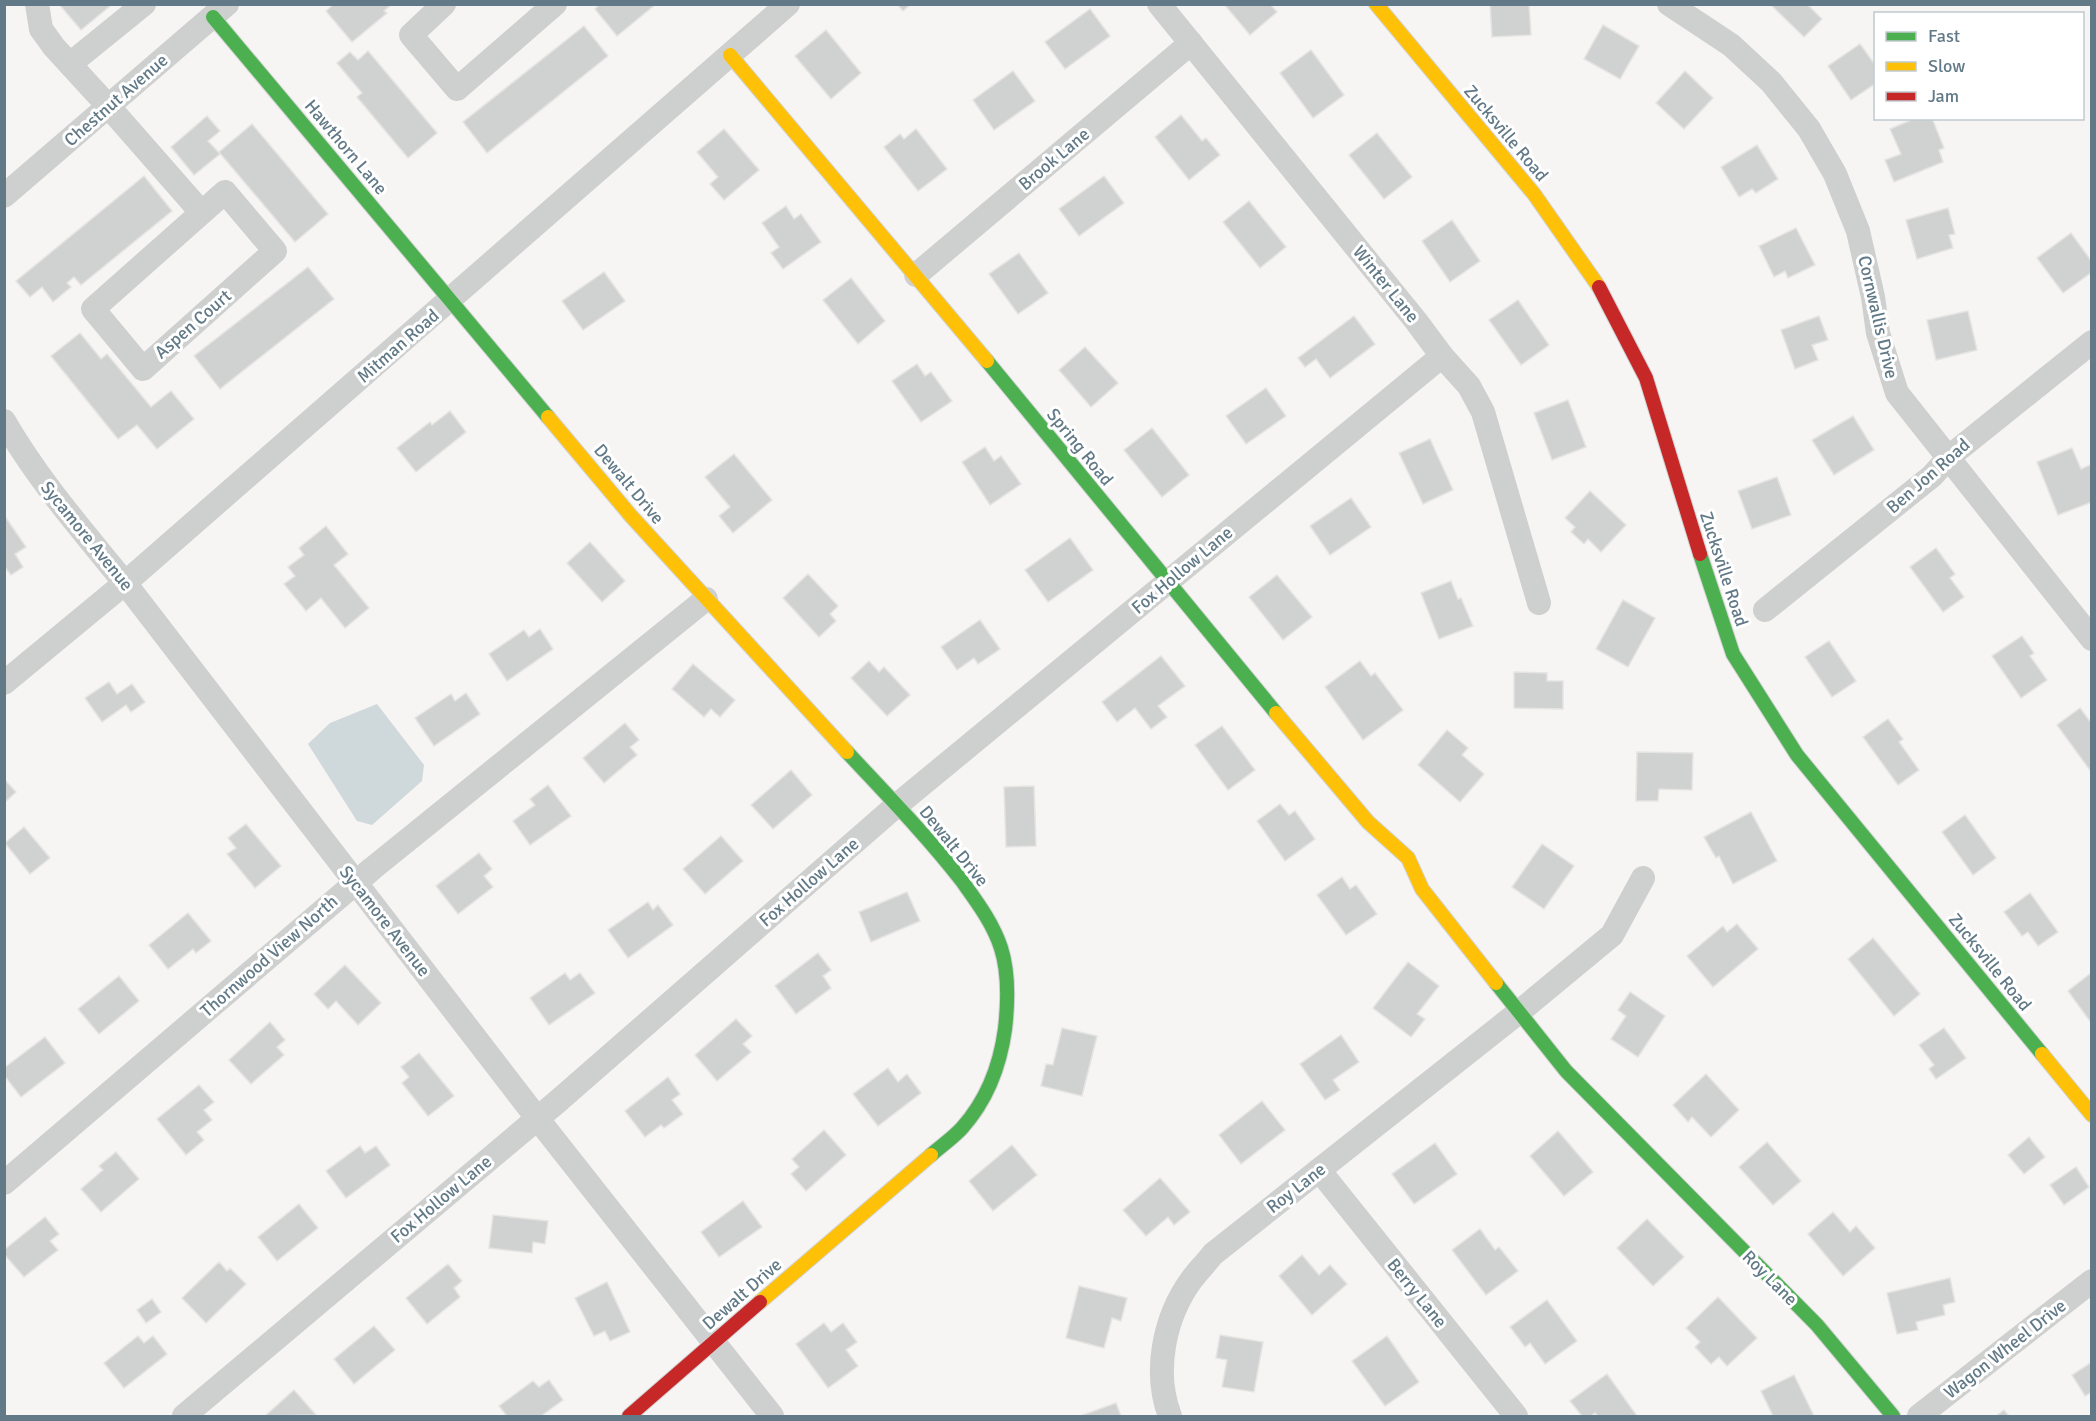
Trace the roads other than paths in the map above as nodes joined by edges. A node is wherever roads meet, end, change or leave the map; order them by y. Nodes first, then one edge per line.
1 (37, 4) edge
2 (144, 4) edge
3 (444, 4) edge
4 (555, 4) edge
5 (788, 4) edge
6 (1159, 4) edge
7 (1669, 4) edge
8 (1379, 6) edge
9 (220, 10) edge
10 (1191, 43) junction
11 (730, 55) junction
12 (70, 64) junction
13 (109, 107) junction
14 (4, 196) edge
15 (201, 212) junction
16 (916, 275) junction
17 (451, 300) junction
18 (2091, 342) edge
19 (1442, 356) junction
20 (4, 420) edge
21 (1949, 457) junction
22 (1167, 582) junction
23 (125, 583) junction
24 (706, 599) junction
25 (1539, 603) dead end
26 (1765, 610) dead end
27 (2091, 639) edge
28 (4, 683) edge
29 (897, 806) junction
30 (1408, 858) joint
31 (1643, 878) dead end
32 (356, 883) junction
33 (1519, 1012) junction
34 (2091, 1115) edge
35 (537, 1118) junction
36 (1319, 1170) junction
37 (4, 1183) edge
38 (2091, 1281) edge
39 (713, 1343) junction
40 (184, 1416) edge
41 (629, 1416) edge
42 (772, 1416) edge
43 (1170, 1416) edge
44 (1516, 1416) edge
45 (1893, 1416) edge
46 (1919, 1416) edge

1 - 12 street
2 - 12 street
3 - 4 street
5 - 11 street, Mitman Road
6 - 10 street, Winter Lane
7 - 21 street, Cornwallis Drive
8 - 34 street, Zucksville Road
9 - 13 street, Chestnut Avenue
9 - 17 street, Hawthorn Lane
10 - 16 street, Brook Lane
10 - 19 street, Winter Lane
11 - 16 street, Spring Road
11 - 17 street, Mitman Road
12 - 13 street
13 - 14 street, Chestnut Avenue
13 - 15 street
15 - 15 street, Aspen Court
16 - 22 street, Spring Road
17 - 23 street, Mitman Road
17 - 24 street, Dewalt Drive
18 - 21 street, Ben Jon Road
19 - 22 street, Fox Hollow Lane
19 - 25 street, Winter Lane
20 - 23 street, Sycamore Avenue
21 - 26 street, Ben Jon Road
21 - 27 street, Cornwallis Drive
22 - 29 street, Fox Hollow Lane
22 - 30 street, Spring Road
23 - 28 street, Mitman Road
23 - 32 street, Sycamore Avenue
24 - 29 street, Dewalt Drive
24 - 32 street, Thornwood View North
29 - 35 street, Fox Hollow Lane
29 - 39 street, Dewalt Drive
30 - 33 street, Roy Lane
31 - 33 street
32 - 35 street, Sycamore Avenue
32 - 37 street, Thornwood View North
33 - 36 street, Roy Lane
33 - 45 street, Roy Lane
35 - 39 street, Sycamore Avenue
35 - 40 street, Fox Hollow Lane
36 - 43 street, Roy Lane
36 - 44 street, Berry Lane
38 - 46 street, Wagon Wheel Drive
39 - 41 street, Dewalt Drive
39 - 42 street, Sycamore Avenue

